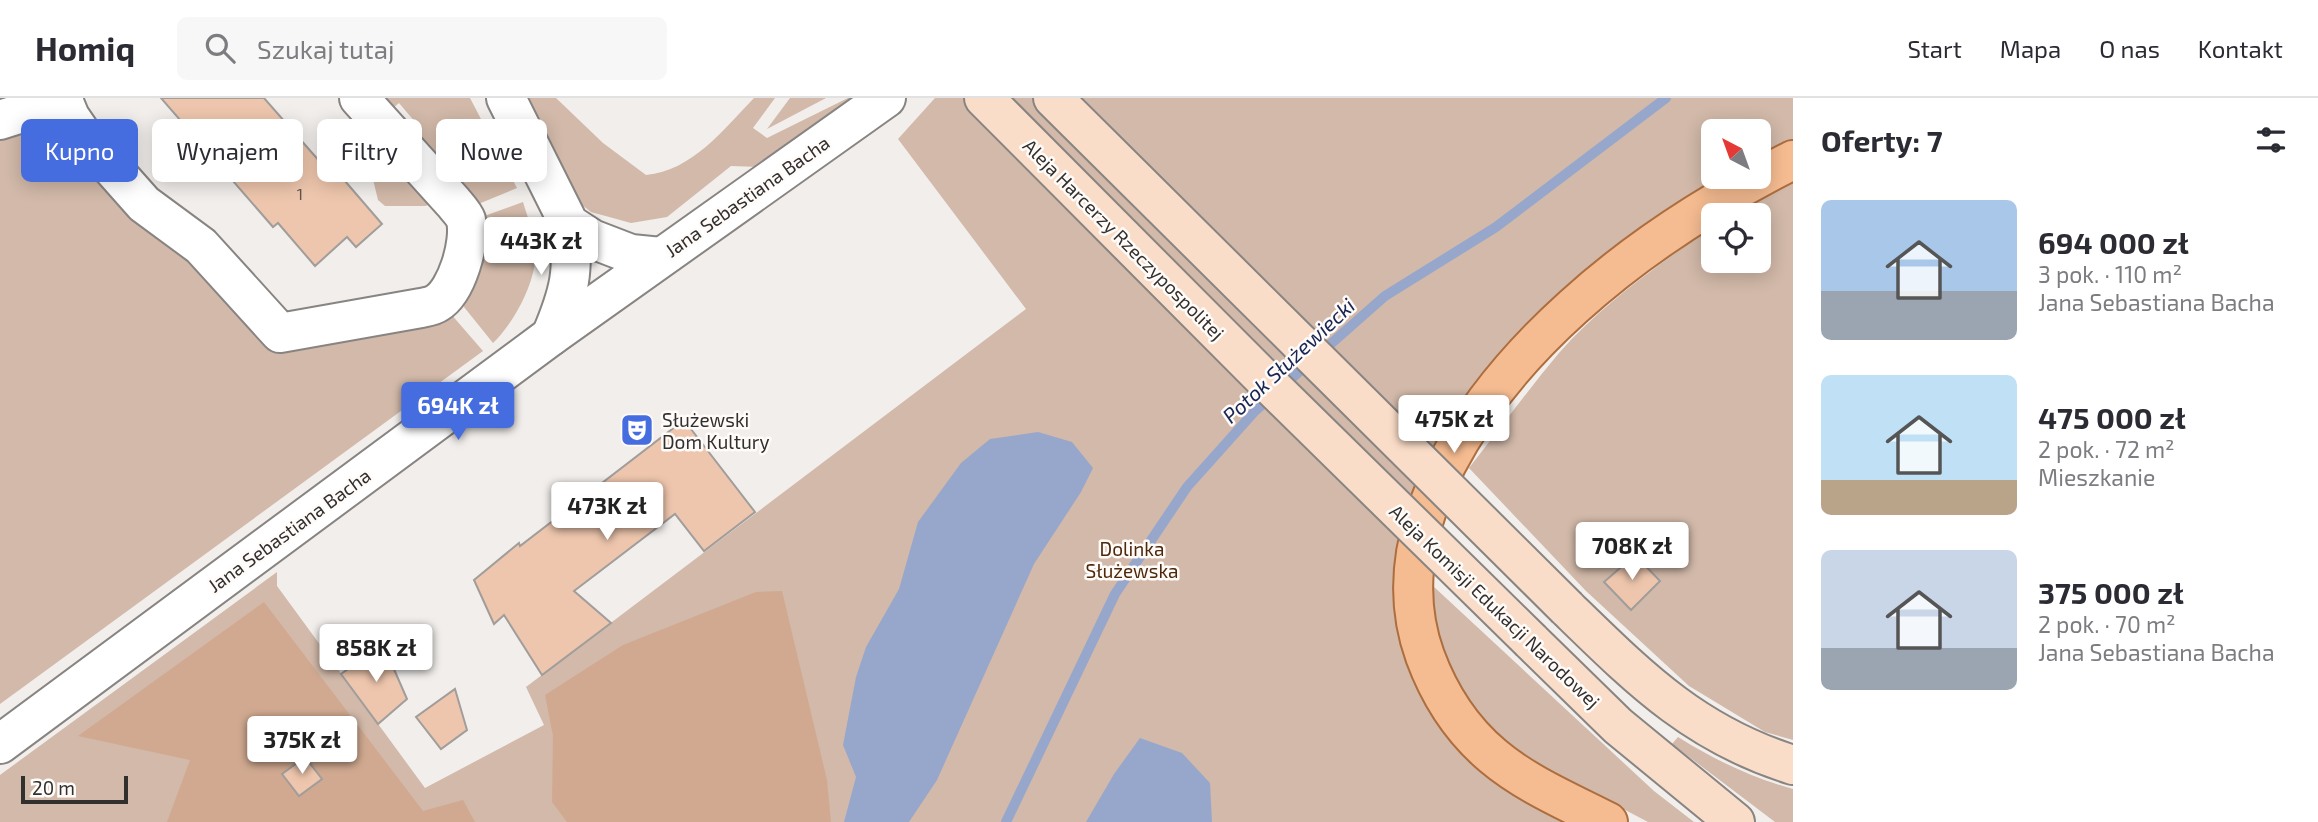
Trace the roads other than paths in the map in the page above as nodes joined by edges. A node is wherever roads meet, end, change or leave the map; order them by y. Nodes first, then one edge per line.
1 (359, 98) edge
2 (506, 98) edge
3 (886, 98) edge
4 (984, 98) edge
5 (1053, 98) edge
6 (64, 99) edge
7 (0, 120) edge
8 (1793, 160) edge
9 (569, 224) junction
10 (661, 257) junction
11 (551, 336) junction
12 (1264, 379) joint
13 (0, 744) edge
14 (1793, 765) edge
15 (1608, 822) edge
16 (1735, 822) edge

1 - 6 street
2 - 9 street
3 - 10 street, Jana Sebastiana Bacha
4 - 12 street, Aleja Harcerzy Rzeczypospolitej
5 - 14 street, bridge
6 - 7 street
8 - 15 main road
9 - 10 street
9 - 11 street
10 - 11 street, Jana Sebastiana Bacha
11 - 13 street, Jana Sebastiana Bacha
12 - 16 street, Aleja Komisji Edukacji Narodowej, bridge

